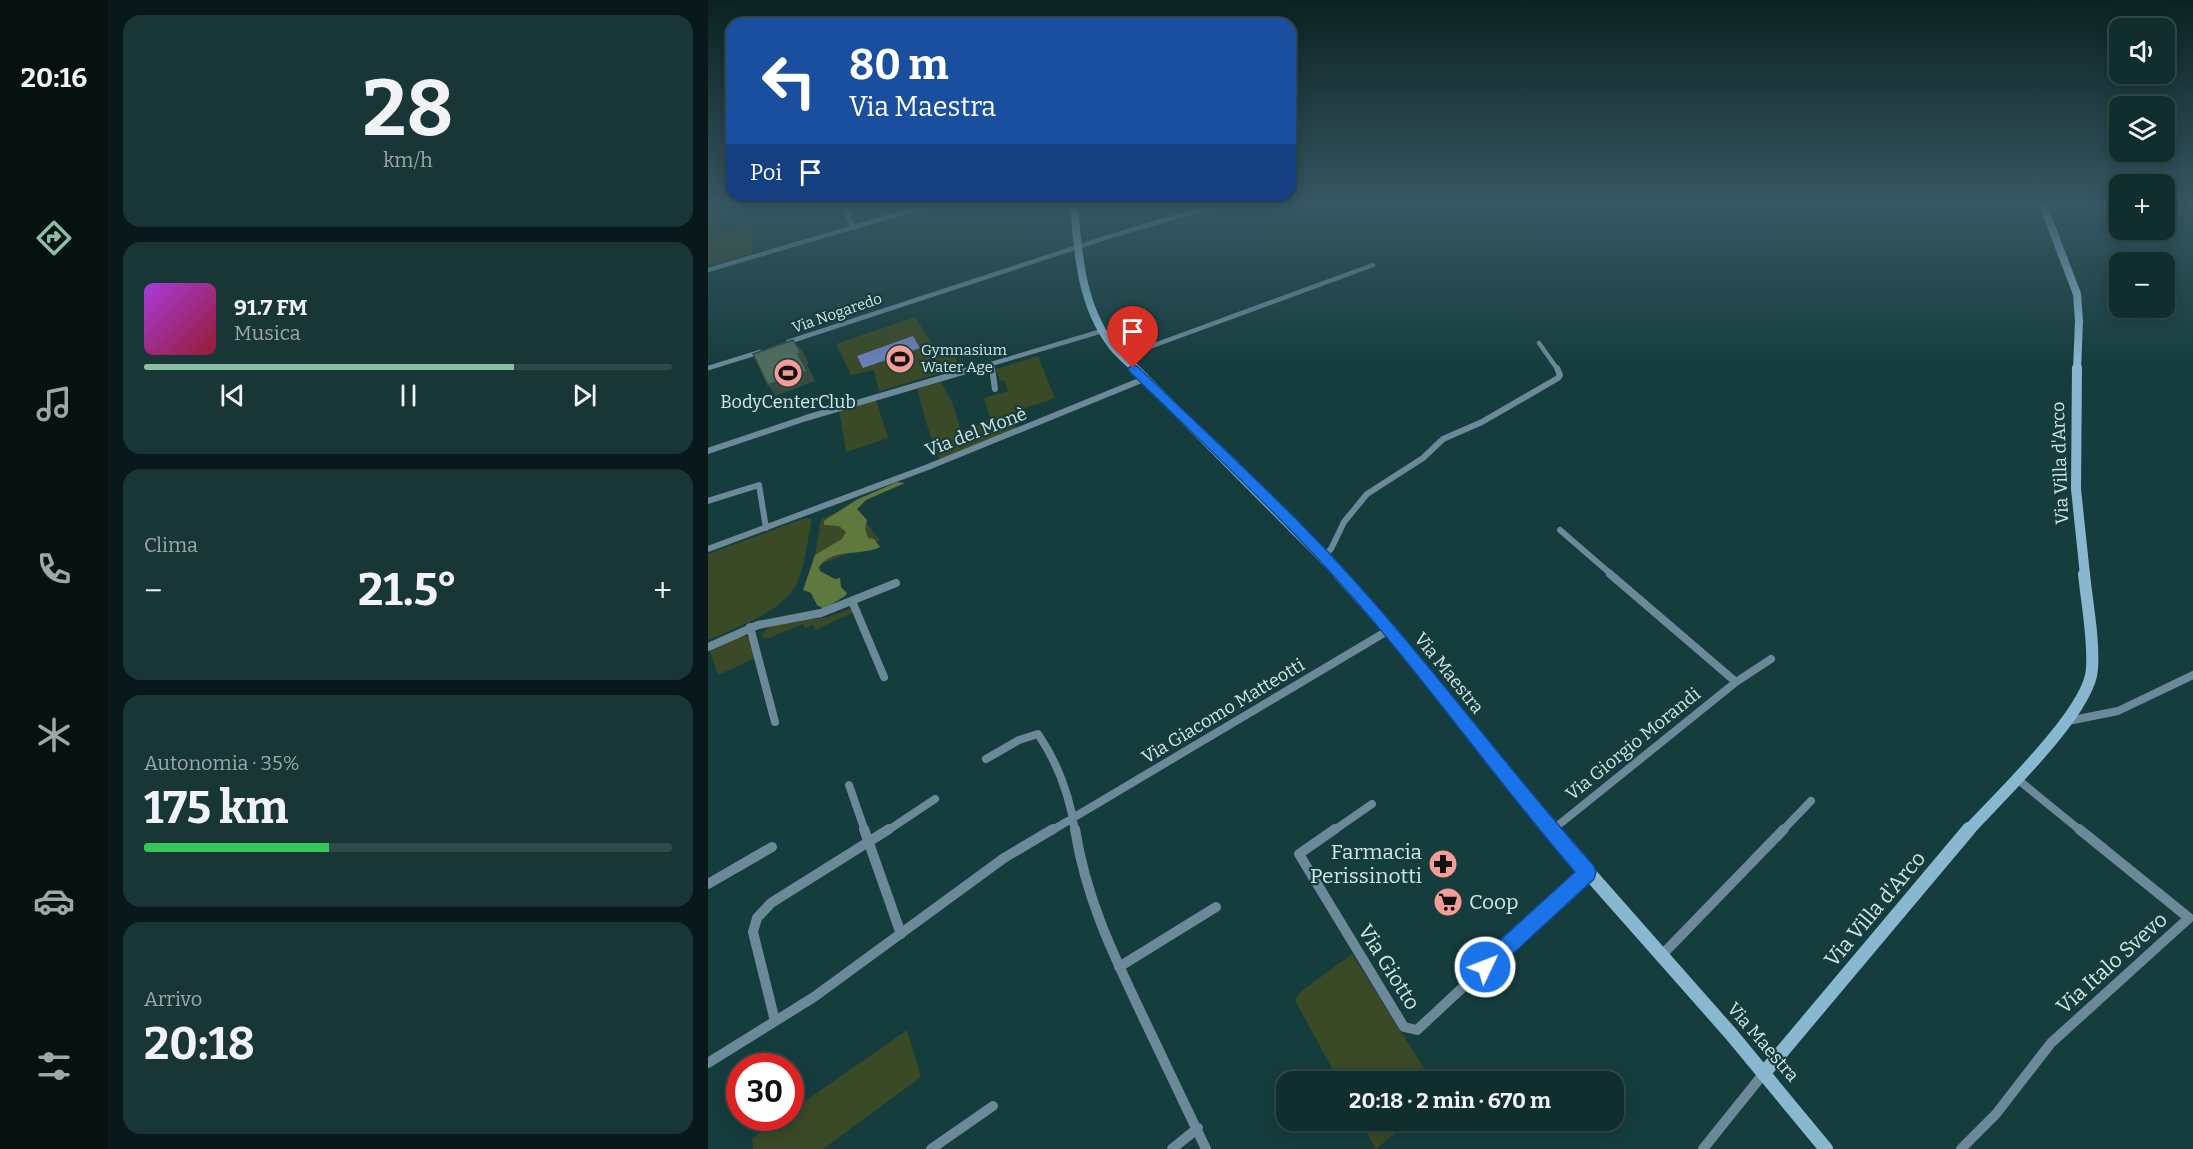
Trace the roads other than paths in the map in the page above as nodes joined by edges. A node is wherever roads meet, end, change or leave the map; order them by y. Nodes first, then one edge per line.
1 (746, 259) edge
2 (1046, 259) edge
3 (1079, 259) edge
4 (2065, 259) edge
5 (1373, 265) dead end
6 (708, 270) edge
7 (1102, 331) junction
8 (1539, 343) dead end
9 (777, 346) edge
10 (767, 349) edge
11 (1122, 357) junction
12 (991, 364) junction
13 (708, 368) edge
14 (1144, 379) junction
15 (995, 389) dead end
16 (708, 451) edge
17 (708, 501) edge
18 (766, 528) junction
19 (1560, 530) dead end
20 (708, 549) edge
21 (1323, 556) junction
22 (896, 583) dead end
23 (852, 601) junction
24 (750, 627) junction
25 (1389, 630) junction
26 (708, 646) edge
27 (1771, 659) dead end
28 (2193, 675) edge
29 (884, 677) dead end
30 (1736, 682) junction
31 (2068, 721) junction
32 (775, 722) dead end
33 (986, 759) dead end
34 (2016, 778) junction
35 (849, 785) dead end
36 (935, 799) dead end
37 (1811, 801) dead end
38 (1372, 804) dead end
39 (1073, 818) junction
40 (1551, 831) junction
41 (869, 843) junction
42 (772, 847) dead end
43 (1587, 872) junction
44 (708, 884) edge
45 (1216, 908) dead end
46 (901, 934) junction
47 (1661, 956) junction
48 (1119, 967) junction
49 (775, 1021) junction
50 (708, 1063) edge
51 (1764, 1073) junction
52 (993, 1106) dead end
53 (1198, 1128) junction
54 (931, 1149) edge
55 (1172, 1149) edge
56 (1206, 1149) edge
57 (1703, 1149) edge
58 (1826, 1149) edge
59 (1961, 1149) edge

1 - 6 street
2 - 9 street, Via Nogaredo
3 - 7 main road, Via Maestra
4 - 31 main road, Via Villa d'Arco
5 - 11 street
7 - 11 main road, Via Maestra
7 - 12 street
8 - 21 street
10 - 13 street
11 - 14 main road, Via Maestra
12 - 15 street
12 - 16 street
14 - 18 street, Via del Monè
14 - 21 main road, Via Maestra
17 - 18 street
18 - 20 street, Via del Monè
19 - 30 street
21 - 25 main road, Via Maestra
22 - 23 street
23 - 24 street
23 - 29 street
24 - 26 street
24 - 32 street
25 - 39 street, Via Giacomo Matteotti
25 - 40 main road, Via Maestra
27 - 30 street, Via Giorgio Morandi
28 - 31 street
30 - 40 street, Via Giorgio Morandi
31 - 34 main road, Via Villa d'Arco
33 - 39 street
34 - 51 main road, Via Villa d'Arco
34 - 59 street, Via Italo Svevo
35 - 41 street
36 - 41 street
37 - 47 street
38 - 43 street, Via Giotto
39 - 46 street, Via Giacomo Matteotti
39 - 48 street
40 - 43 main road, Via Maestra
41 - 46 street
41 - 49 street
42 - 44 street
43 - 47 main road, Via Maestra
45 - 48 street
46 - 49 street, Via Giacomo Matteotti
47 - 51 main road, Via Maestra
48 - 53 street
49 - 50 street, Via Giacomo Matteotti
51 - 57 street
51 - 58 main road, Via Maestra
52 - 54 street
53 - 55 street
53 - 56 street

